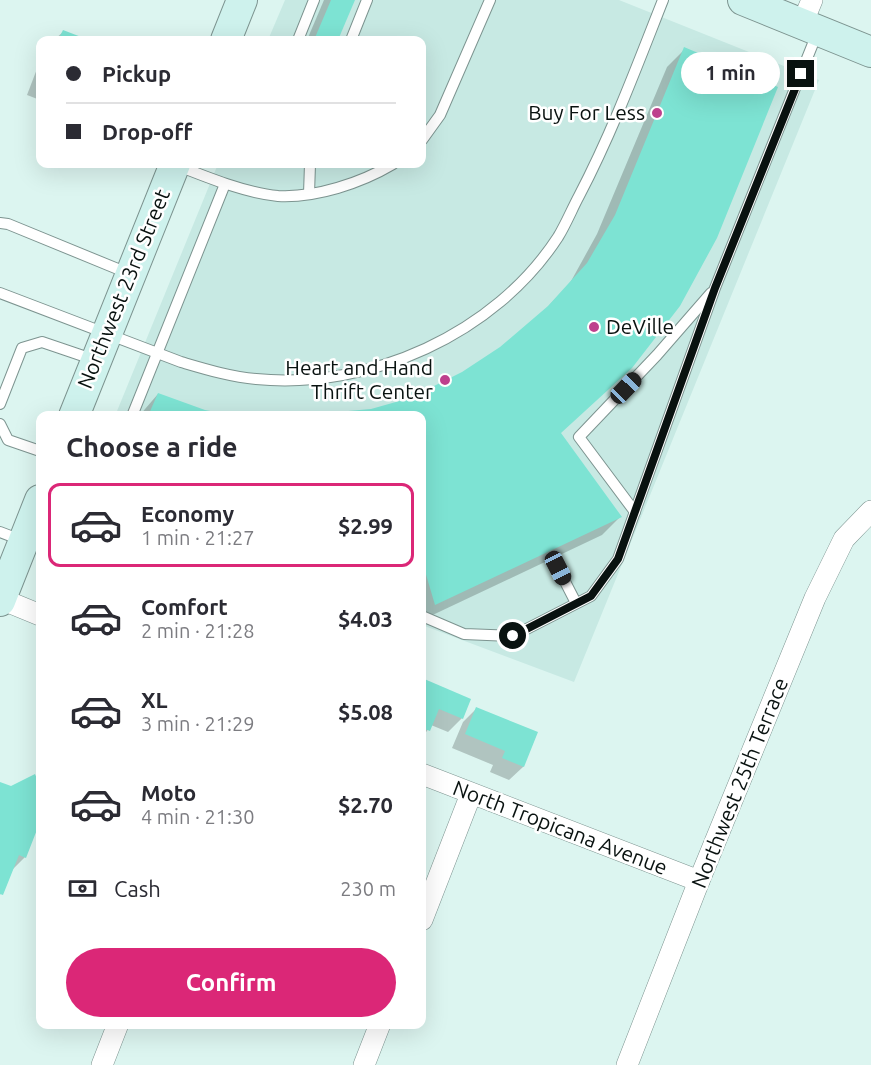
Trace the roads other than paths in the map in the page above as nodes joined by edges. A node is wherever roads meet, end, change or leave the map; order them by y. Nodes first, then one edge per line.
1 (242, 0) edge
2 (314, 0) edge
3 (367, 0) edge
4 (490, 0) edge
5 (663, 0) edge
6 (742, 0) edge
7 (810, 18) edge
8 (228, 36) edge
9 (300, 36) edge
10 (353, 36) edge
11 (871, 52) edge
12 (426, 134) edge
13 (173, 168) edge
14 (186, 168) edge
15 (310, 168) edge
16 (386, 168) edge
17 (225, 183) junction
18 (309, 194) junction
19 (0, 223) edge
20 (130, 274) junction
21 (715, 288) junction
22 (0, 293) edge
23 (101, 347) junction
24 (157, 353) junction
25 (0, 404) edge
26 (76, 411) edge
27 (134, 411) edge
28 (0, 424) edge
29 (36, 450) edge
30 (36, 505) edge
31 (871, 511) edge
32 (635, 512) junction
33 (12, 537) edge
34 (558, 568) dead end
35 (1, 595) edge
36 (576, 603) junction
37 (36, 613) edge
38 (426, 617) edge
39 (426, 776) edge
40 (471, 794) junction
41 (699, 881) junction
42 (426, 910) edge
43 (116, 1029) edge
44 (378, 1029) edge
45 (102, 1065) edge
46 (364, 1065) edge
47 (627, 1065) edge

1 - 8 main road
2 - 9 lane
3 - 10 lane
4 - 12 lane
5 - 24 lane
6 - 7 main road
7 - 11 main road
7 - 21 lane
13 - 20 main road, Northwest 23rd Street
14 - 17 lane
15 - 18 lane
16 - 18 lane
17 - 18 lane
17 - 24 lane
19 - 20 lane
20 - 23 main road, Northwest 23rd Street
21 - 32 lane
21 - 32 lane
22 - 23 lane
23 - 24 lane
23 - 25 lane
23 - 26 main road, Northwest 23rd Street
24 - 27 lane
28 - 29 lane
30 - 33 main road
31 - 41 street, Northwest 25th Terrace
32 - 36 lane
33 - 35 main road
34 - 36 lane
35 - 37 street
36 - 38 lane
39 - 40 street, North Tropicana Avenue
40 - 41 street, North Tropicana Avenue
40 - 42 street
41 - 47 street, Northwest 25th Terrace
43 - 45 street
44 - 46 street

